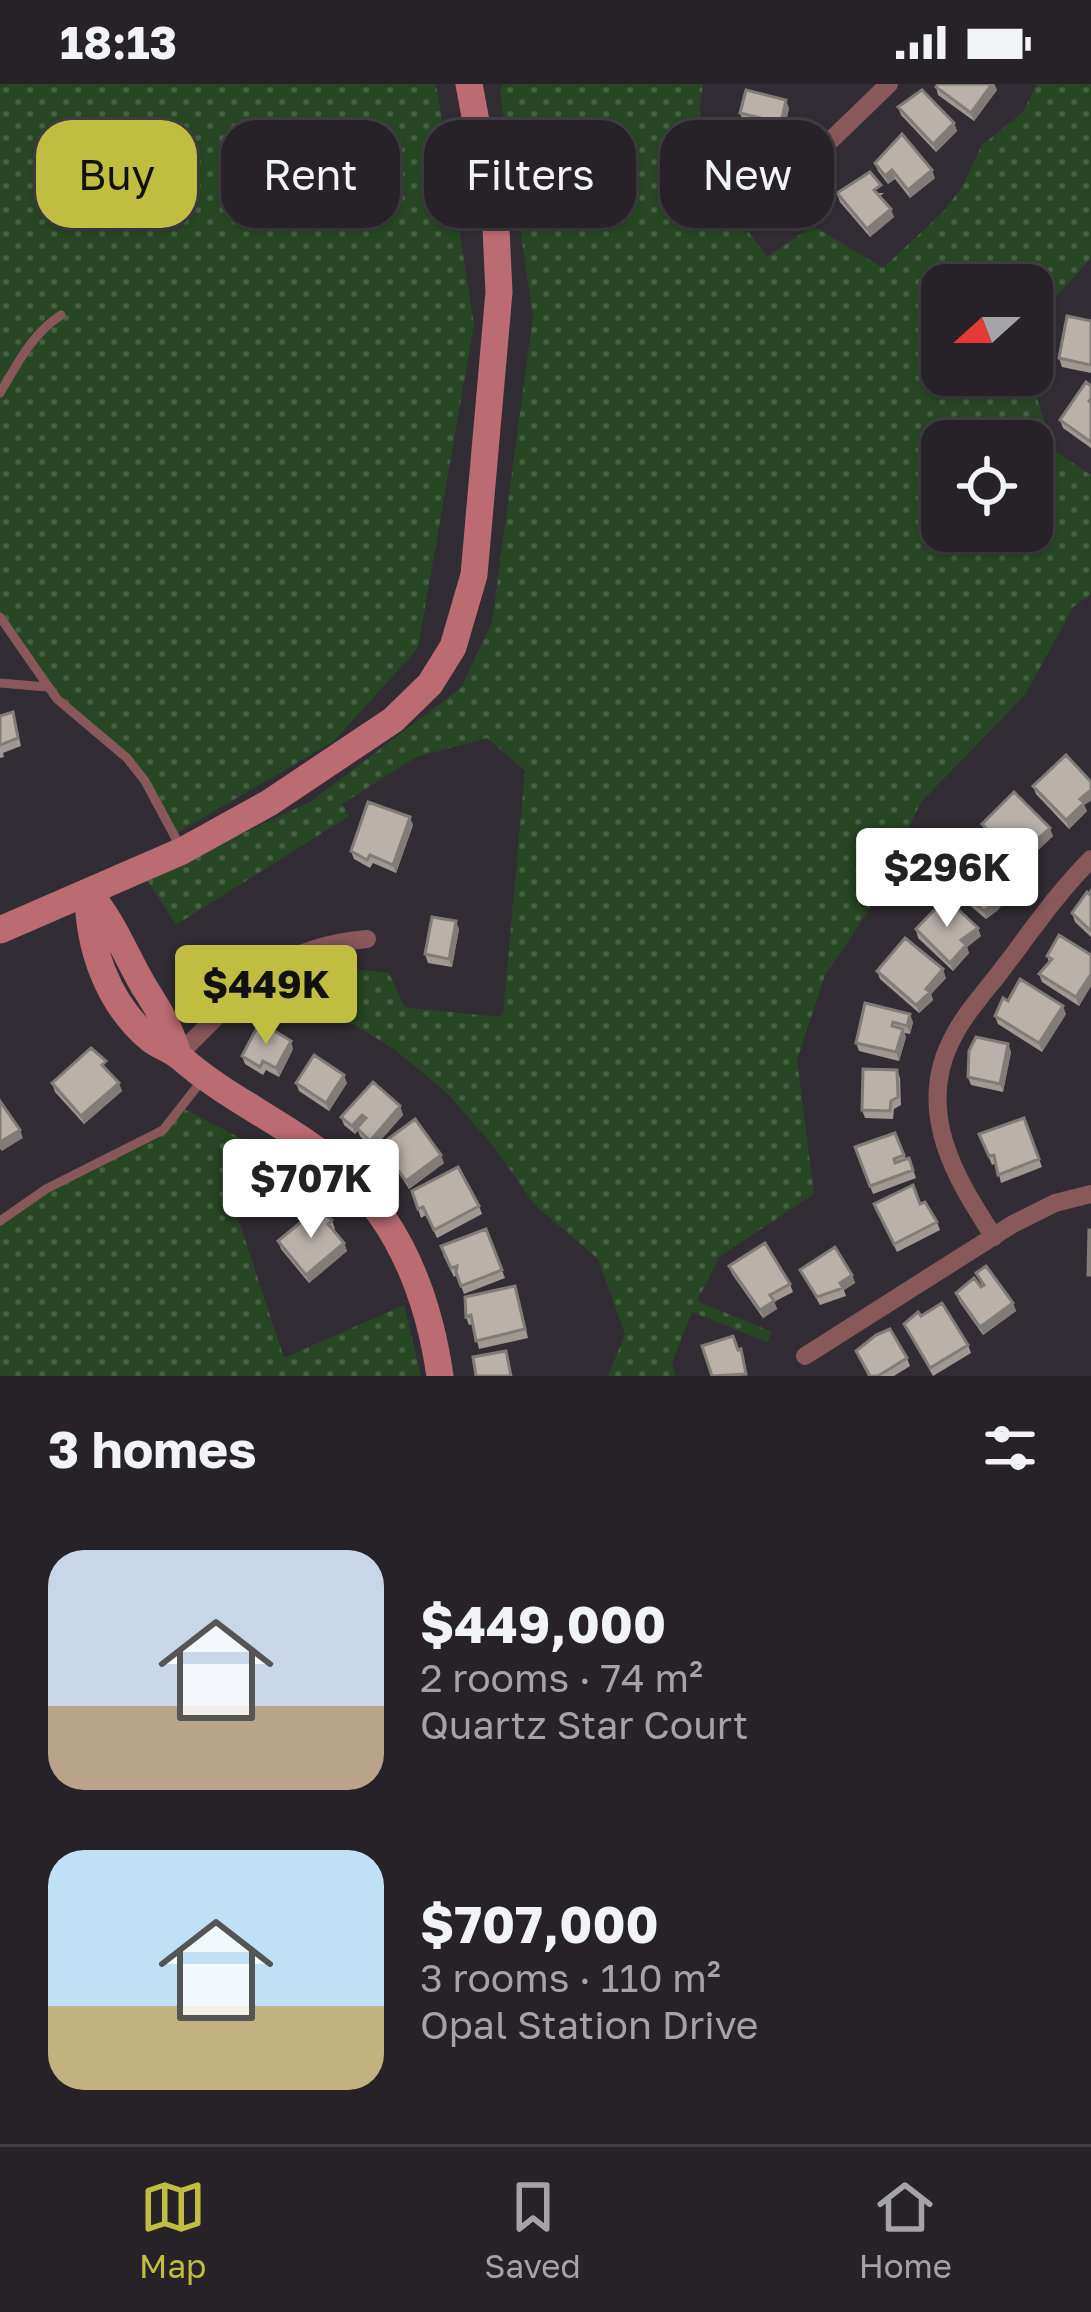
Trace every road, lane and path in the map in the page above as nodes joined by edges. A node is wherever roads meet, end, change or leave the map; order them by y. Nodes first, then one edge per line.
1 (469, 84) edge
2 (890, 84) edge
3 (834, 137) edge
4 (61, 315) dead end
5 (0, 393) edge
6 (0, 617) edge
7 (0, 683) edge
8 (47, 687) junction
9 (182, 851) junction
10 (1091, 860) edge
11 (88, 892) junction
12 (0, 930) edge
13 (367, 939) dead end
14 (178, 1055) junction
15 (203, 1078) junction
16 (1091, 1195) edge
17 (0, 1221) edge
18 (994, 1237) junction
19 (805, 1356) dead end
20 (440, 1376) edge

1 - 9 main road
2 - 3 street
4 - 5 lane
6 - 8 lane
7 - 8 lane
8 - 9 lane
9 - 11 main road
10 - 18 street
11 - 12 main road
11 - 14 main road
13 - 14 street
14 - 15 main road
15 - 17 lane
15 - 20 main road
16 - 18 street
18 - 19 street

